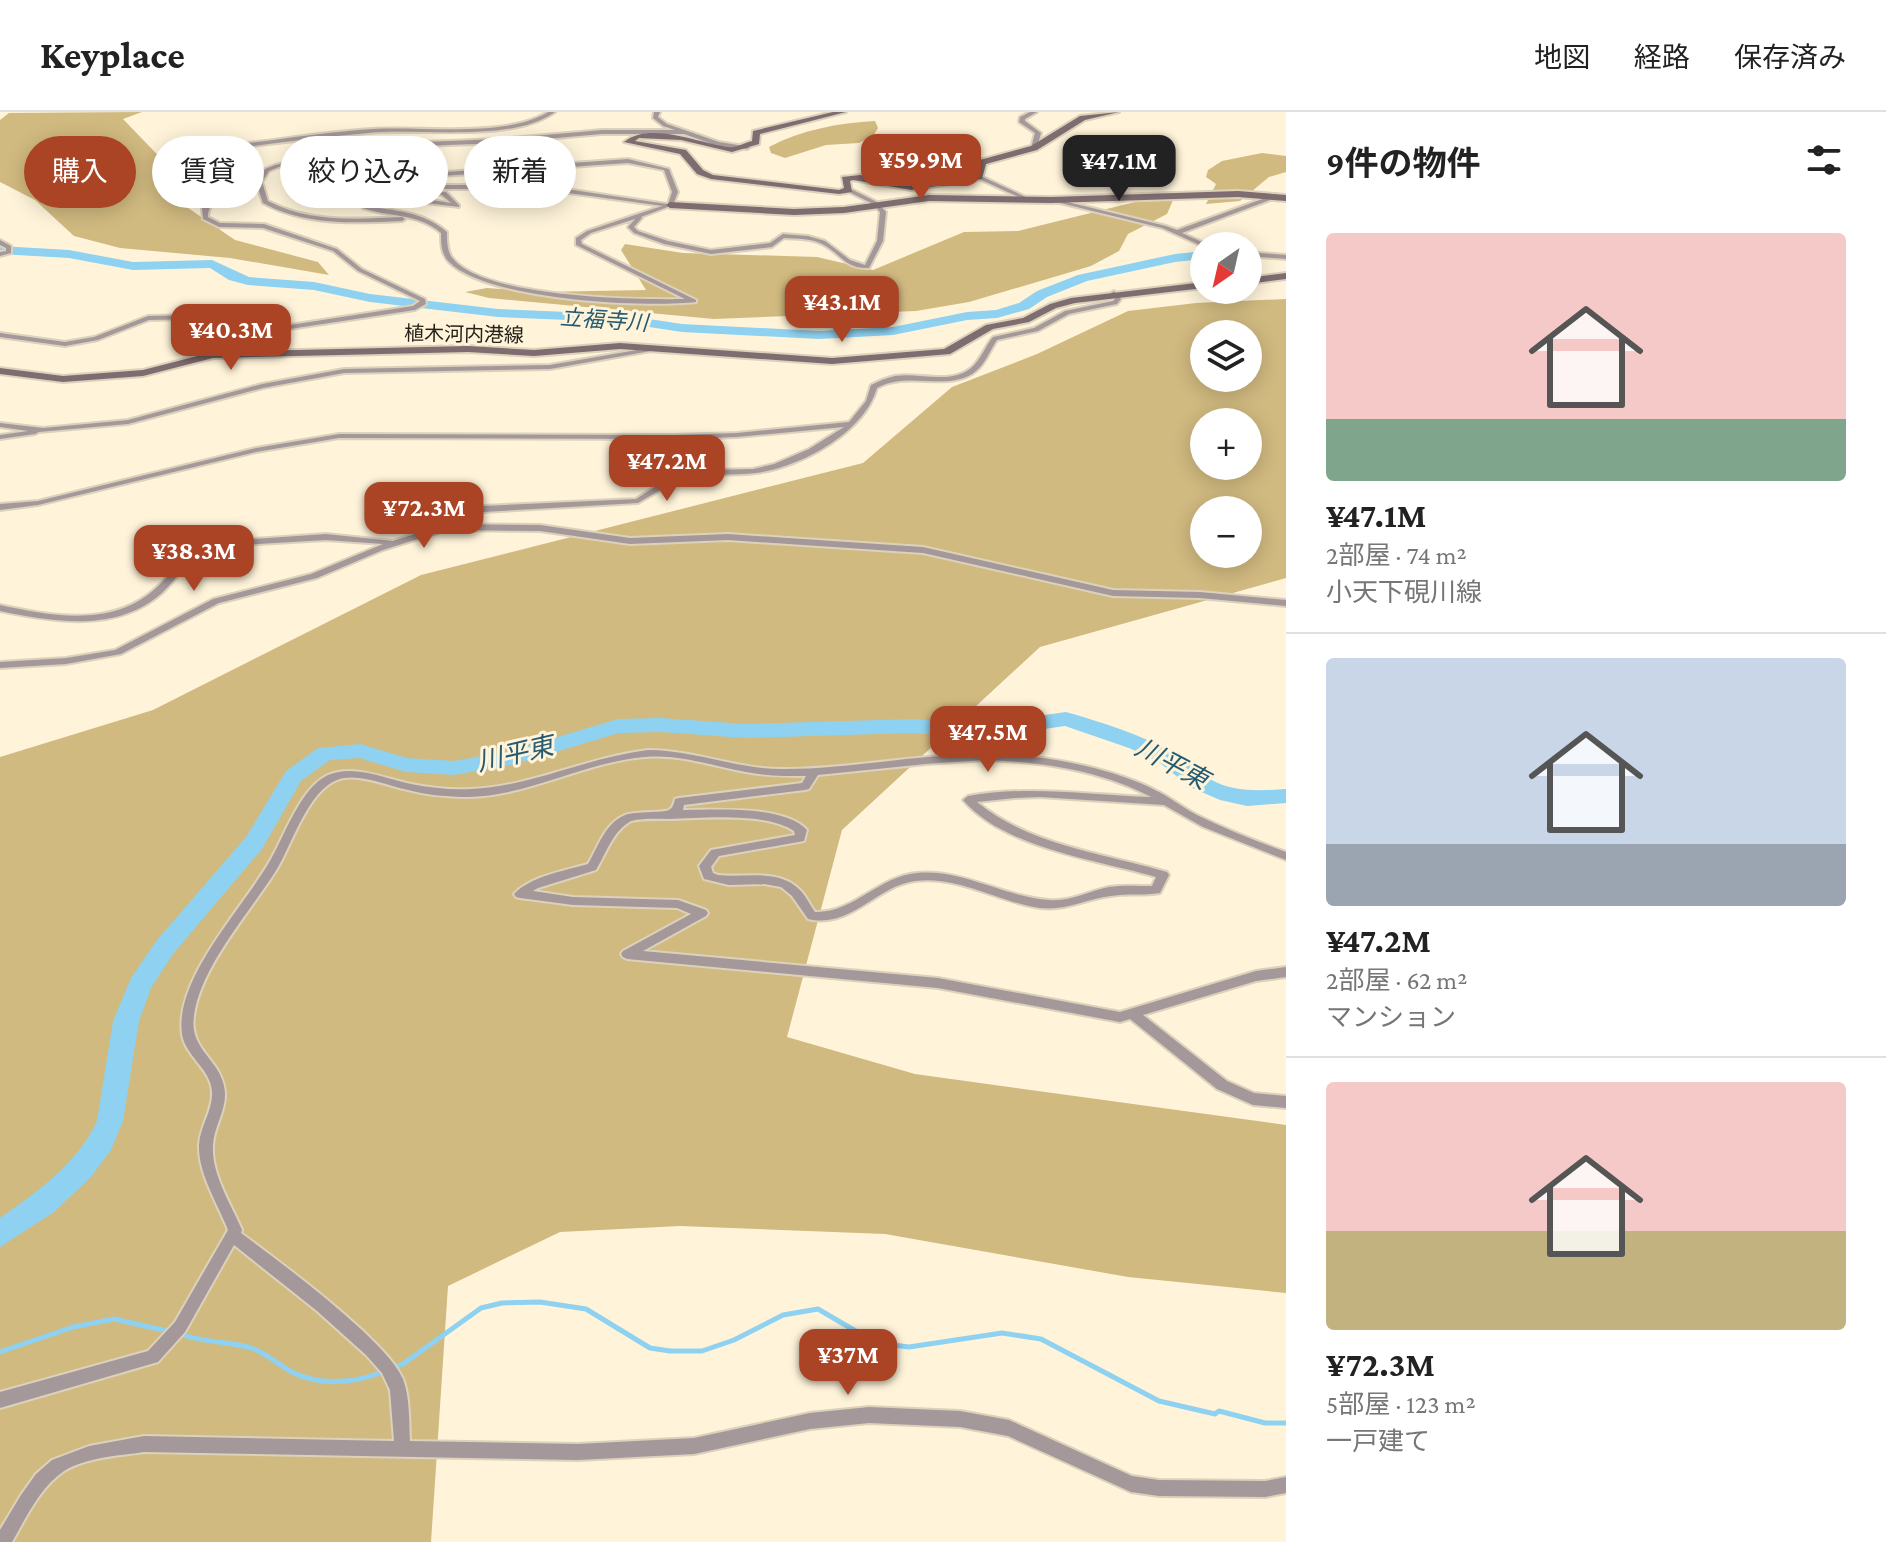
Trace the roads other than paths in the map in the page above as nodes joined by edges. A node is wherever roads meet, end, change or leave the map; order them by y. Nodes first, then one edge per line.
1 (552, 112) edge
2 (657, 112) edge
3 (842, 112) edge
4 (1034, 112) edge
5 (1115, 112) edge
6 (686, 132) junction
7 (264, 143) edge
8 (747, 147) junction
9 (1034, 148) junction
10 (448, 174) edge
11 (264, 176) edge
12 (979, 177) junction
13 (448, 187) edge
14 (849, 190) junction
15 (448, 197) edge
16 (1281, 197) edge
17 (264, 199) edge
18 (1027, 199) junction
19 (1051, 200) junction
20 (448, 205) edge
21 (670, 205) junction
22 (878, 205) junction
23 (205, 208) edge
24 (366, 208) edge
25 (639, 218) junction
26 (419, 219) junction
27 (1178, 232) junction
28 (1190, 238) edge
29 (0, 242) edge
30 (0, 254) edge
31 (1262, 255) edge
32 (1286, 257) edge
33 (1286, 276) edge
34 (1262, 279) edge
35 (1190, 286) edge
36 (1114, 293) junction
37 (0, 335) edge
38 (660, 348) junction
39 (0, 371) edge
40 (851, 424) junction
41 (0, 425) edge
42 (43, 430) junction
43 (0, 437) edge
44 (0, 507) edge
45 (445, 527) junction
46 (393, 543) junction
47 (1286, 603) edge
48 (0, 608) edge
49 (0, 665) edge
50 (814, 773) junction
51 (1164, 801) junction
52 (669, 815) junction
53 (1286, 856) edge
54 (1286, 972) edge
55 (1132, 1014) junction
56 (1286, 1102) edge
57 (232, 1235) junction
58 (0, 1400) edge
59 (403, 1449) junction
60 (1286, 1485) edge
61 (2, 1542) edge

1 - 7 street
2 - 6 street
3 - 8 main road
4 - 9 street
5 - 9 main road
6 - 8 street
6 - 11 street
8 - 14 main road
9 - 12 main road
10 - 21 street
12 - 14 main road
12 - 18 street
13 - 21 street
14 - 22 street
15 - 20 street
16 - 19 main road
16 - 27 street
17 - 26 street
18 - 19 main road
18 - 22 main road
19 - 27 street
21 - 22 main road
21 - 25 street
22 - 25 street
23 - 37 street
24 - 26 street
25 - 26 street
27 - 28 street
29 - 30 street
31 - 32 street
33 - 34 main road
35 - 36 main road, 植木河内港線
36 - 38 main road, 植木河内港線
36 - 40 street
38 - 39 main road, 植木河内港線
38 - 42 street
40 - 44 street
40 - 45 street
41 - 42 street
42 - 43 street
45 - 46 street
45 - 47 street
46 - 48 street
46 - 49 street
50 - 51 street
50 - 52 street
50 - 57 street
51 - 52 street
51 - 53 street
52 - 55 street
54 - 55 street
55 - 56 street
57 - 58 street
57 - 59 street
59 - 60 street
59 - 61 street

